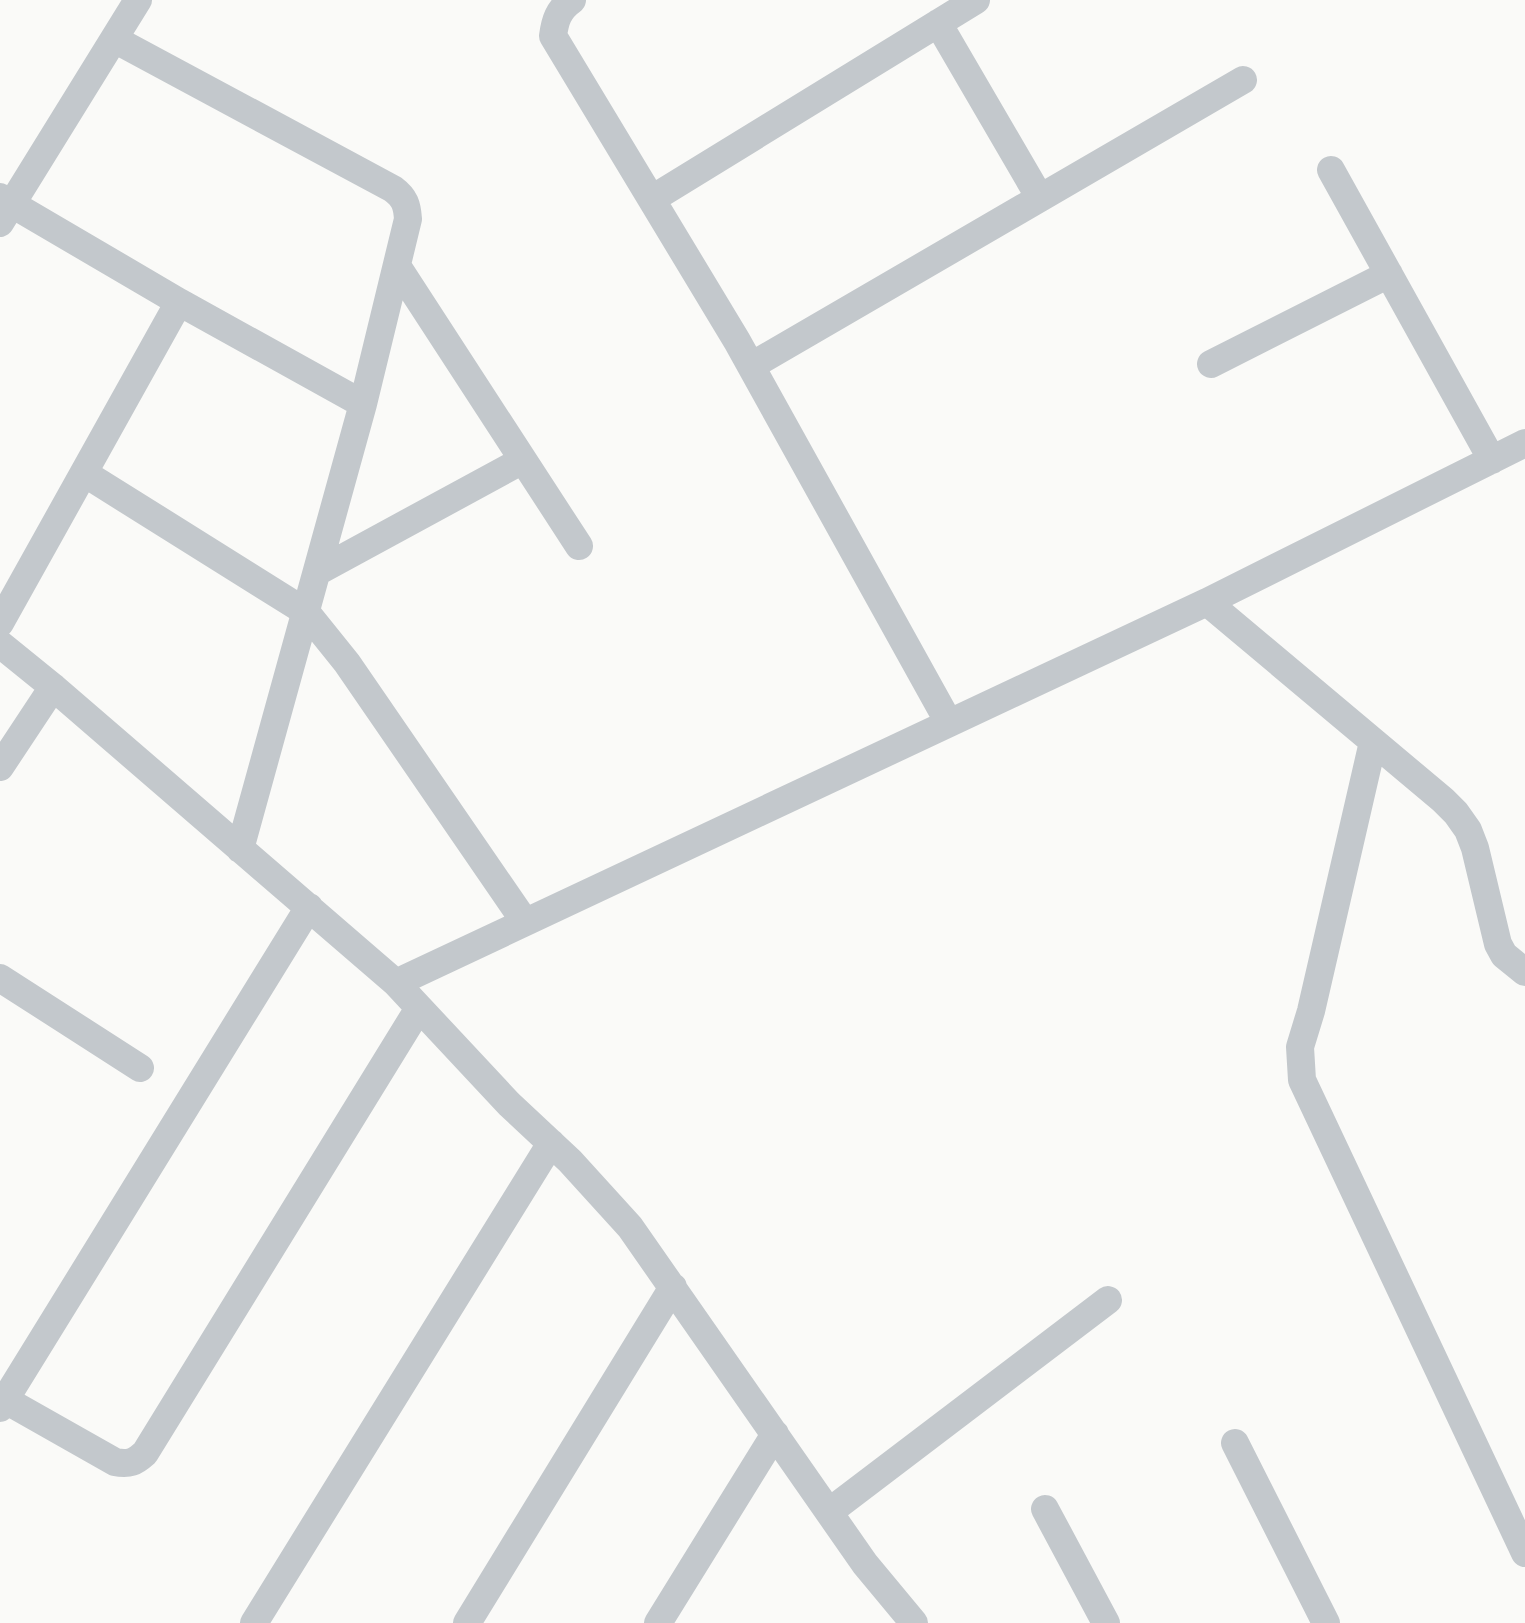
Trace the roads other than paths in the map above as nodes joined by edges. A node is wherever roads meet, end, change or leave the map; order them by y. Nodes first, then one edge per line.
1 (138, 0) edge
2 (572, 0) edge
3 (976, 0) edge
4 (938, 23) junction
5 (114, 39) junction
6 (1244, 80) dead end
7 (1331, 170) dead end
8 (1040, 198) junction
9 (652, 199) junction
10 (4, 208) edge
11 (397, 266) junction
12 (1389, 274) junction
13 (179, 302) junction
14 (1211, 364) dead end
15 (752, 366) junction
16 (363, 404) junction
17 (1525, 443) edge
18 (523, 460) junction
19 (1492, 460) junction
20 (84, 473) junction
21 (579, 546) dead end
22 (317, 572) junction
23 (1207, 602) junction
24 (306, 612) junction
25 (0, 623) edge
26 (0, 644) edge
27 (53, 687) junction
28 (949, 722) junction
29 (1373, 742) junction
30 (0, 767) edge
31 (240, 848) junction
32 (309, 907) junction
33 (525, 922) junction
34 (1525, 972) edge
35 (0, 978) edge
36 (396, 983) junction
37 (419, 1008) junction
38 (140, 1068) dead end
39 (551, 1143) junction
40 (673, 1287) junction
41 (1108, 1300) dead end
42 (2, 1401) edge
43 (774, 1434) junction
44 (1235, 1443) dead end
45 (1045, 1509) dead end
46 (829, 1512) junction
47 (1525, 1553) edge
48 (910, 1621) edge
49 (254, 1623) edge
50 (467, 1623) edge
51 (658, 1623) edge
52 (1106, 1623) edge
53 (1326, 1623) edge

1 - 5 street
2 - 9 street
3 - 4 street
4 - 8 street
4 - 9 street
5 - 10 street
5 - 11 street
6 - 8 street
7 - 12 street
8 - 15 street
9 - 15 street
10 - 13 street
11 - 16 street
11 - 18 street
12 - 14 street
12 - 19 street
13 - 16 street
13 - 20 street
15 - 28 street
16 - 22 street
17 - 19 street
18 - 21 street
18 - 22 street
19 - 23 street
20 - 24 street
20 - 25 street
22 - 24 street
23 - 28 street
23 - 29 street
24 - 31 street
24 - 33 street
26 - 27 street
27 - 30 street
27 - 31 street
28 - 33 street
29 - 34 street
29 - 47 street
31 - 32 street
32 - 36 street
32 - 42 street
33 - 36 street
35 - 38 street
36 - 37 street
37 - 39 street
37 - 42 street
39 - 40 street
39 - 49 street
40 - 43 street
40 - 50 street
41 - 46 street
43 - 46 street
43 - 51 street
44 - 53 street
45 - 52 street
46 - 48 street

